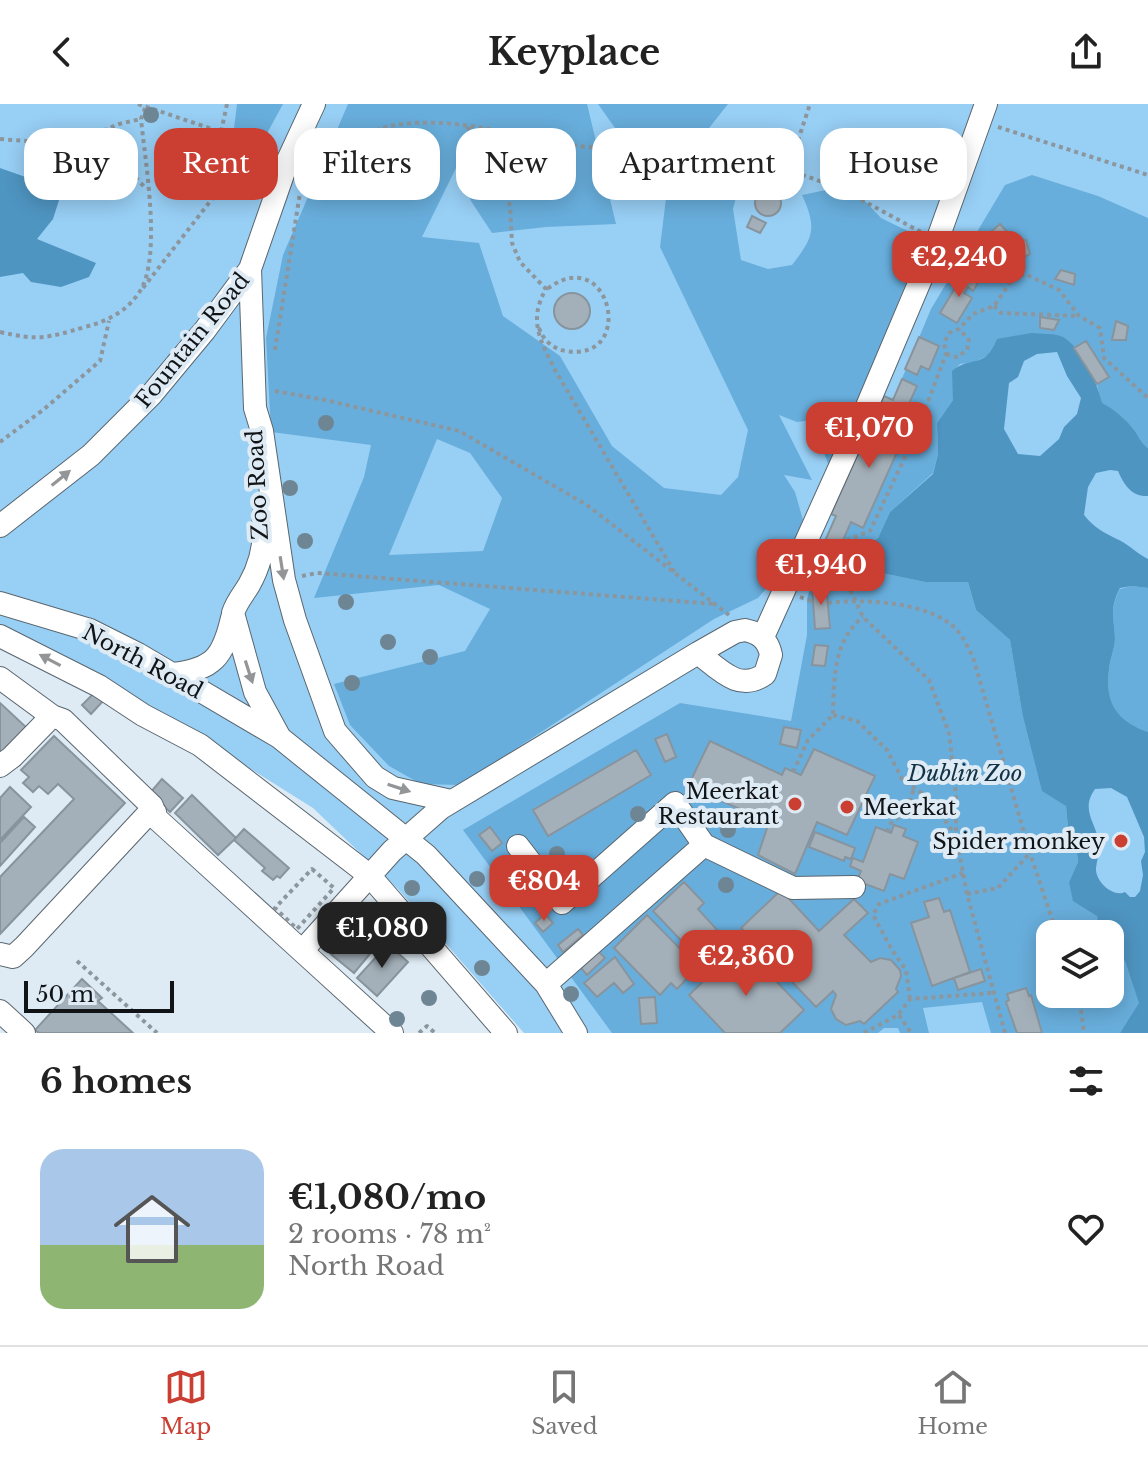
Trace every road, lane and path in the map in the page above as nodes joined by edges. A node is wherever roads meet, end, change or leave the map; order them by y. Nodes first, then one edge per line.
1 (138, 104) edge
2 (227, 104) edge
3 (314, 104) edge
4 (810, 104) edge
5 (145, 108) junction
6 (983, 113) edge
7 (141, 119) junction
8 (465, 125) junction
9 (110, 128) edge
10 (208, 128) edge
11 (222, 128) edge
12 (385, 128) edge
13 (802, 128) edge
14 (0, 139) edge
15 (24, 141) edge
16 (592, 147) edge
17 (1148, 175) edge
18 (804, 177) edge
19 (138, 179) edge
20 (147, 191) junction
21 (211, 200) edge
22 (299, 200) edge
23 (937, 241) junction
24 (250, 269) junction
25 (142, 289) junction
26 (539, 301) junction
27 (994, 306) junction
28 (1079, 316) junction
29 (109, 321) junction
30 (537, 322) junction
31 (959, 329) junction
32 (205, 330) junction
33 (0, 332) edge
34 (253, 338) junction
35 (275, 353) dead end
36 (946, 354) junction
37 (1148, 398) edge
38 (255, 408) junction
39 (906, 432) dead end
40 (915, 436) junction
41 (0, 442) edge
42 (0, 526) edge
43 (677, 576) junction
44 (284, 580) junction
45 (854, 600) junction
46 (0, 603) edge
47 (828, 603) dead end
48 (717, 604) junction
49 (233, 613) junction
50 (863, 617) junction
51 (754, 634) junction
52 (0, 636) edge
53 (698, 653) junction
54 (173, 674) junction
55 (0, 678) edge
56 (833, 715) junction
57 (52, 716) junction
58 (279, 737) junction
59 (0, 766) edge
60 (793, 772) dead end
61 (914, 788) junction
62 (451, 801) junction
63 (155, 812) junction
64 (887, 832) dead end
65 (956, 836) junction
66 (405, 837) junction
67 (704, 845) junction
68 (518, 846) dead end
69 (1030, 853) junction
70 (963, 873) junction
71 (369, 875) junction
72 (854, 887) dead end
73 (967, 894) junction
74 (287, 896) dead end
75 (275, 908) dead end
76 (1052, 920) edge
77 (302, 951) junction
78 (0, 954) edge
79 (77, 961) dead end
80 (546, 984) junction
81 (992, 993) junction
82 (910, 999) junction
83 (1081, 1008) edge
84 (0, 1011) edge
85 (898, 1015) junction
86 (24, 1033) edge
87 (157, 1033) edge
88 (392, 1033) edge
89 (419, 1033) edge
90 (435, 1033) edge
91 (506, 1033) edge
92 (576, 1033) edge
93 (864, 1033) edge
94 (911, 1033) edge
95 (1005, 1033) edge
96 (1084, 1033) edge

1 - 5 path
2 - 11 path
3 - 24 street, Fountain Road
4 - 13 path
5 - 7 path
5 - 10 path
6 - 17 path
6 - 23 street
7 - 9 path
7 - 20 path
8 - 12 path
8 - 16 path
8 - 26 path
14 - 15 path
18 - 23 path
19 - 20 path
20 - 25 path
21 - 25 path
22 - 35 path
23 - 51 street
24 - 32 street, Fountain Road
24 - 34 street
25 - 29 path
26 - 30 path
26 - 30 path
27 - 28 path
27 - 28 path
27 - 31 path
28 - 37 path
29 - 33 path
29 - 41 path
30 - 43 path
31 - 36 path
31 - 36 path
32 - 34 street
42 -> 32 street, Fountain Road
34 - 38 street
36 - 40 path
38 - 43 path
38 -> 44 street
38 - 49 street, Zoo Road
39 - 40 path
40 - 45 path
43 - 48 path
44 - 48 path
44 -> 62 street
45 - 47 path
45 - 50 path
45 - 69 path
46 - 54 street, North Road
48 - 51 path
49 - 54 street, Zoo Road
49 -> 58 street
50 - 56 path
50 - 65 path
51 - 53 street
51 - 53 street
71 -> 52 street
53 - 62 street
54 - 58 street, North Road
55 - 57 street
56 - 60 path
56 - 61 path
57 - 59 street
57 - 63 street
58 - 66 street
61 - 64 path
61 - 65 path
62 - 66 street
63 - 77 street
63 - 78 street
65 - 70 path
66 - 71 street
66 - 80 street
67 - 68 street
67 - 72 street
67 - 80 street
69 - 73 path
69 - 76 path
70 - 73 path
70 - 82 path
71 - 77 street
71 - 91 street
73 - 81 path
74 - 75 path
77 - 88 street
79 - 87 path
80 - 92 street
81 - 82 path
81 - 95 path
82 - 85 path
83 - 96 path
84 - 86 street
85 - 93 path
85 - 94 path
89 - 90 path

